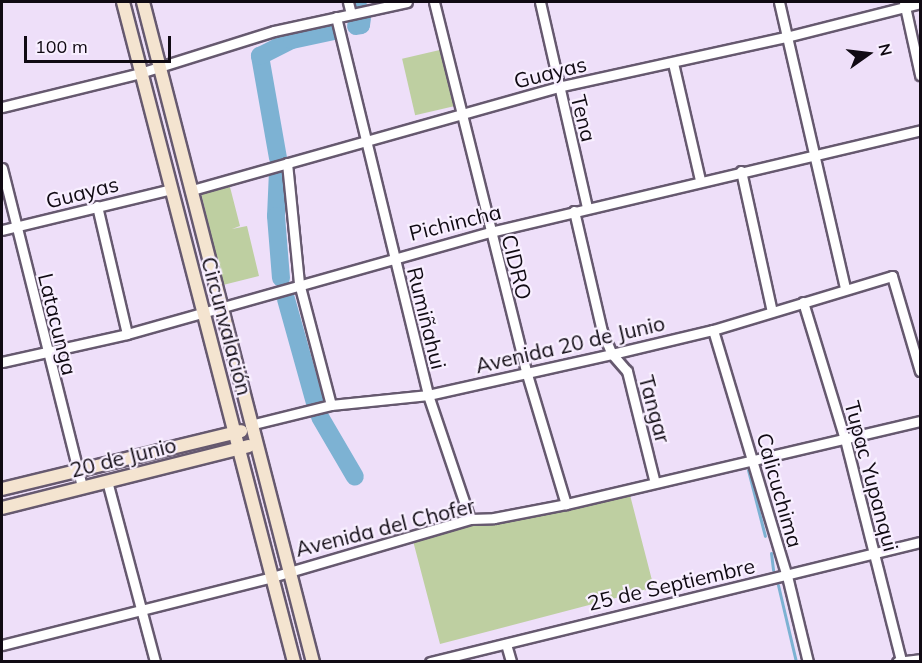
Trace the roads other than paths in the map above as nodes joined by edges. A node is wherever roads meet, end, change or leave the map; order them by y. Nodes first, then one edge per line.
1 (123, 2) edge
2 (143, 2) edge
3 (348, 2) edge
4 (407, 2) edge
5 (434, 2) edge
6 (540, 2) edge
7 (779, 2) edge
8 (921, 3) edge
9 (904, 4) edge
10 (351, 14) junction
11 (336, 17) junction
12 (786, 37) junction
13 (673, 63) junction
14 (159, 64) junction
15 (140, 73) junction
16 (921, 75) edge
17 (558, 87) junction
18 (2, 108) edge
19 (461, 113) junction
20 (921, 130) edge
21 (367, 140) junction
22 (815, 155) junction
23 (287, 164) junction
24 (2, 168) edge
25 (741, 171) junction
26 (700, 180) junction
27 (171, 189) junction
28 (192, 190) junction
29 (97, 206) junction
30 (587, 208) junction
31 (574, 211) junction
32 (14, 227) junction
33 (2, 230) edge
34 (490, 232) junction
35 (393, 256) junction
36 (298, 283) junction
37 (845, 287) junction
38 (803, 302) junction
39 (221, 307) junction
40 (203, 312) junction
41 (772, 312) junction
42 (713, 330) junction
43 (128, 334) junction
44 (46, 351) junction
45 (612, 354) junction
46 (2, 362) edge
47 (921, 371) edge
48 (526, 372) junction
49 (428, 395) junction
50 (331, 405) junction
51 (921, 421) edge
52 (251, 427) junction
53 (236, 432) junction
54 (845, 439) junction
55 (255, 445) junction
56 (240, 448) junction
57 (753, 460) junction
58 (78, 470) junction
59 (107, 481) junction
60 (655, 483) junction
61 (82, 487) junction
62 (2, 489) edge
63 (566, 504) junction
64 (2, 508) edge
65 (470, 519) junction
66 (921, 542) edge
67 (874, 551) junction
68 (289, 570) junction
69 (787, 576) junction
70 (272, 577) junction
71 (142, 609) junction
72 (506, 644) junction
73 (2, 645) edge
74 (921, 659) edge
75 (899, 661) edge
76 (155, 662) edge
77 (294, 662) edge
78 (313, 662) edge
79 (430, 662) edge
80 (511, 662) edge
81 (808, 662) edge

1 - 15 main road, Circunvalación
2 - 14 main road, Circunvalación
3 - 10 street
4 - 10 street
5 - 19 street, CIDRO
6 - 17 street, Tena
7 - 12 street
8 - 9 street, Guayas
9 - 12 street, Guayas
9 - 16 street
10 - 11 street
11 - 14 street
11 - 21 street, Rumiñahui
12 - 13 street, Guayas
12 - 22 street
13 - 17 street, Guayas
13 - 26 street
14 - 15 street
14 - 28 main road, Circunvalación
15 - 18 street
15 - 27 main road, Circunvalación
17 - 19 street, Guayas
17 - 30 street, Tena
19 - 21 street, Guayas
19 - 34 street, CIDRO
20 - 22 street, Pichincha
21 - 23 street, Guayas
21 - 35 street, Rumiñahui
22 - 25 street, Pichincha
22 - 37 street
23 - 28 street, Guayas
23 - 36 street
24 - 32 street, Latacunga
25 - 26 street, Pichincha
25 - 41 street
26 - 30 street, Pichincha
27 - 29 street, Guayas
27 - 40 main road, Circunvalación
28 - 39 main road, Circunvalación
29 - 32 street, Guayas
29 - 43 street
30 - 31 street, Pichincha
31 - 34 street, Pichincha
31 - 45 street, Tangar
32 - 33 street, Guayas
32 - 44 street, Latacunga
34 - 35 street, Pichincha
34 - 48 street, CIDRO
35 - 36 street, Pichincha
35 - 49 street, Rumiñahui
36 - 39 street, Pichincha
36 - 50 street
37 - 38 street, Avenida 20 de Junio
37 - 47 street, Avenida 20 de Junio
38 - 41 street, Avenida 20 de Junio
38 - 54 street, Tupac Yupanqui
39 - 40 street, Pichincha
39 - 52 main road, Circunvalación
40 - 43 street, Pichincha
40 - 53 main road, Circunvalación
41 - 42 street, Avenida 20 de Junio
42 - 45 street, Avenida 20 de Junio
42 - 57 street, Calicuchima
43 - 44 street, Pichincha
44 - 46 street, Pichincha
44 - 58 street, Latacunga
45 - 48 street, Avenida 20 de Junio
45 - 60 street, Tangar
48 - 49 street, Avenida 20 de Junio
48 - 63 street, CIDRO
49 - 50 street, Avenida 20 de Junio
49 - 65 street, Rumiñahui
50 - 52 street, Avenida 20 de Junio
51 - 54 street, Avenida del Chofer
52 - 53 main road, 20 de Junio
52 - 55 main road, Circunvalación
53 - 56 main road, Circunvalación
53 - 58 main road, 20 de Junio
54 - 57 street, Avenida del Chofer
54 - 67 street, Tupac Yupanqui
55 - 56 main road, 20 de Junio
55 - 68 main road, Circunvalación
56 - 59 main road, 20 de Junio
56 - 70 main road, Circunvalación
57 - 60 street, Avenida del Chofer
57 - 69 street, Calicuchima
58 - 61 street, Latacunga
58 - 62 main road, 20 de Junio
59 - 61 main road, 20 de Junio
59 - 71 street
60 - 63 street, Avenida del Chofer
61 - 64 main road, 20 de Junio
63 - 65 street, Avenida del Chofer
65 - 68 street, Avenida del Chofer
66 - 67 street, 25 de Septiembre
67 - 69 street, 25 de Septiembre
67 - 75 street, Tupac Yupanqui
68 - 70 street, Avenida del Chofer
68 - 78 main road, Circunvalación
69 - 72 street, 25 de Septiembre
69 - 81 street, Calicuchima
70 - 71 street, Avenida del Chofer
70 - 77 main road, Circunvalación
71 - 73 street, Avenida del Chofer
71 - 76 street
72 - 79 street, 25 de Septiembre
72 - 80 street
74 - 75 street

